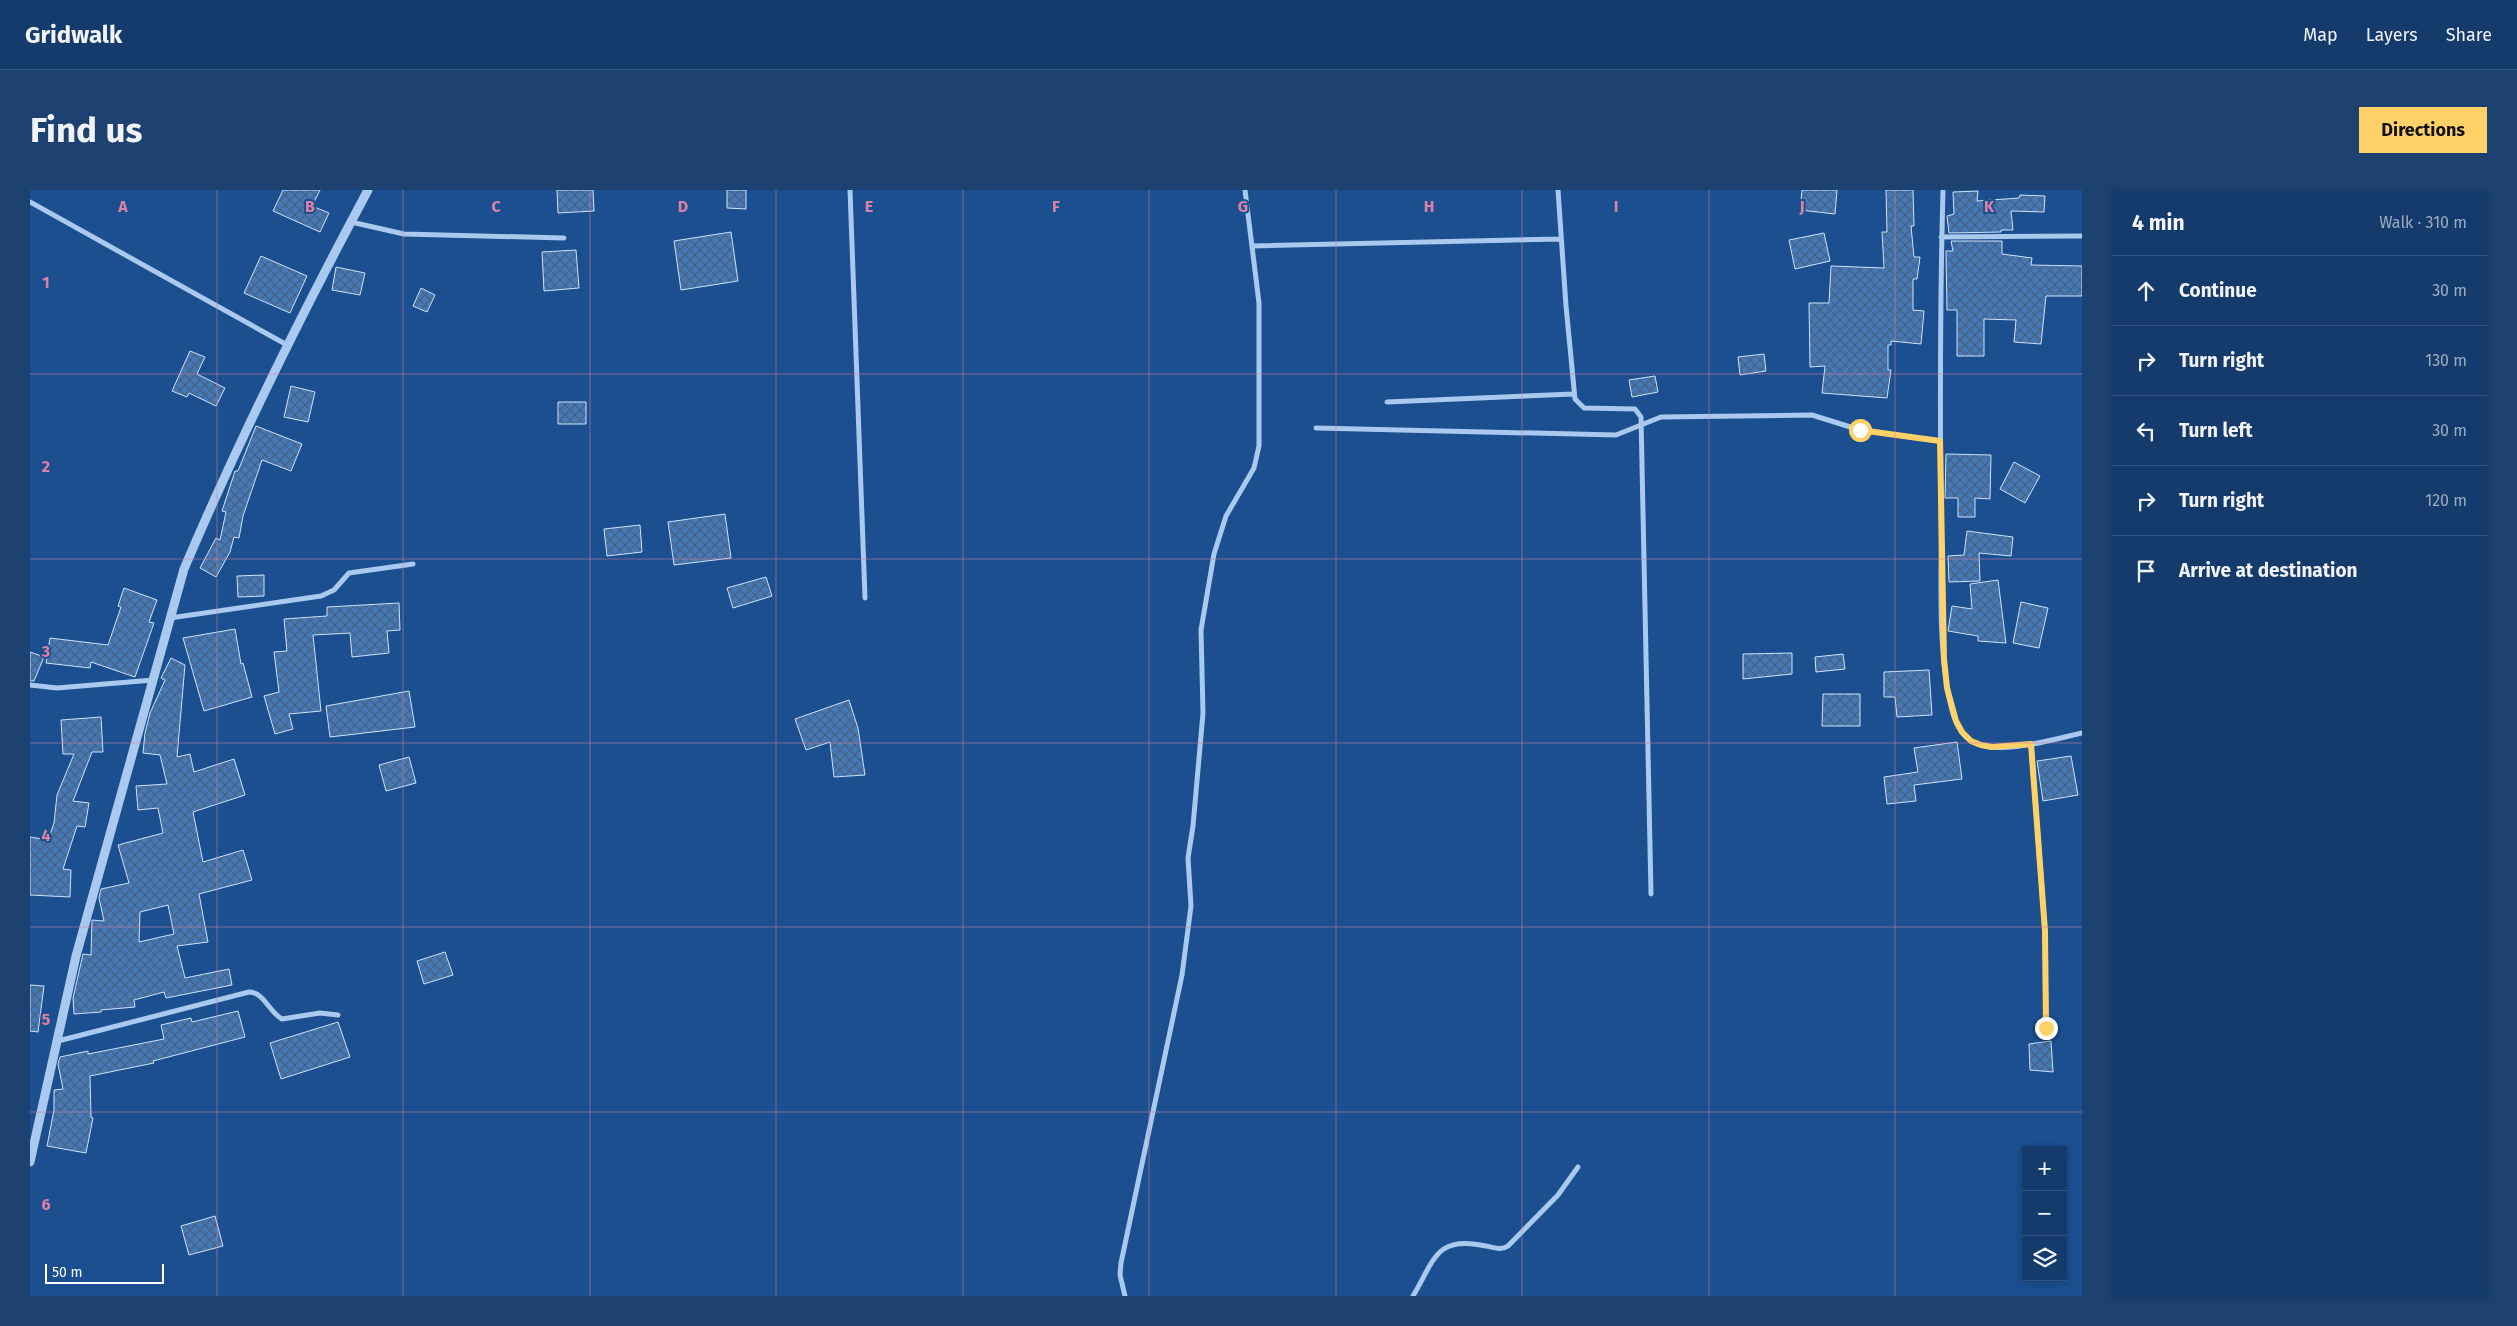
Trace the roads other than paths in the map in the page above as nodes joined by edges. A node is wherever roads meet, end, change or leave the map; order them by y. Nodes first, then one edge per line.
1 (368, 190) edge
2 (850, 190) edge
3 (1245, 190) edge
4 (1558, 190) edge
5 (1943, 190) edge
6 (30, 202) edge
7 (351, 222) junction
8 (2082, 236) edge
9 (1942, 237) junction
10 (564, 238) dead end
11 (1561, 240) junction
12 (1252, 246) junction
13 (289, 346) junction
14 (1573, 394) junction
15 (1387, 402) dead end
16 (1641, 425) junction
17 (1316, 428) dead end
18 (1940, 441) junction
19 (413, 564) dead end
20 (865, 598) dead end
21 (170, 618) junction
22 (153, 680) junction
23 (30, 685) edge
24 (2082, 733) edge
25 (2031, 744) junction
26 (1651, 894) dead end
27 (338, 1015) dead end
28 (2046, 1028) dead end
29 (58, 1041) junction
30 (30, 1162) edge
31 (1578, 1167) dead end
32 (1124, 1296) edge
33 (1413, 1296) edge

1 - 7 street
2 - 20 street
3 - 12 street
4 - 11 street
5 - 9 street
6 - 13 street
7 - 10 street
7 - 13 street
8 - 9 street
9 - 18 street
11 - 12 street
11 - 14 street
12 - 32 street
13 - 21 street
14 - 15 street
14 - 16 street
16 - 17 street
16 - 18 street
16 - 26 street
18 - 25 street
19 - 21 street
21 - 22 street
22 - 23 street
22 - 29 street
24 - 25 street
25 - 28 street
27 - 29 street
29 - 30 street
31 - 33 street

